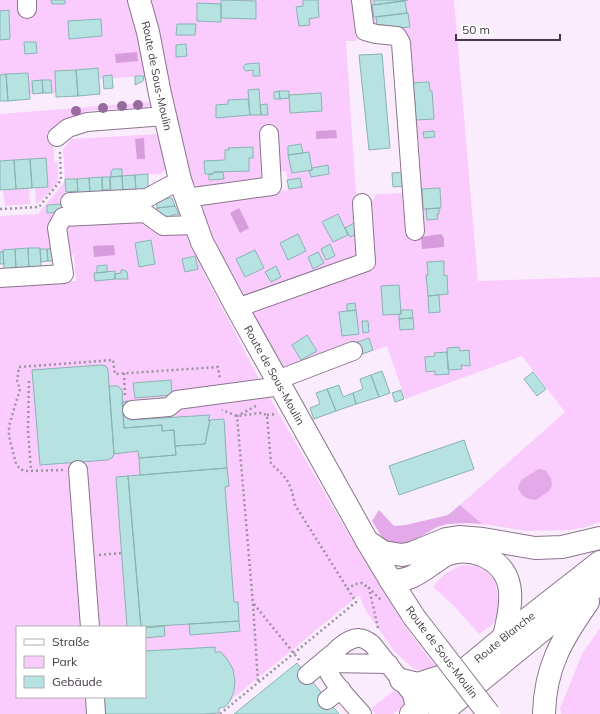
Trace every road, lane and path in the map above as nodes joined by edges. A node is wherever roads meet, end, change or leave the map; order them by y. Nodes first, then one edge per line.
1 (139, 0) edge
2 (361, 0) edge
3 (165, 116) junction
4 (269, 134) dead end
5 (58, 143) joint
6 (183, 189) junction
7 (70, 202) dead end
8 (362, 203) dead end
9 (0, 209) edge
10 (196, 225) junction
11 (415, 231) dead end
12 (0, 278) edge
13 (237, 308) junction
14 (353, 351) dead end
15 (124, 373) junction
16 (29, 381) dead end
17 (279, 383) junction
18 (220, 402) junction
19 (128, 405) joint
20 (257, 406) dead end
21 (237, 416) junction
22 (78, 470) joint
23 (31, 471) junction
24 (600, 538) edge
25 (368, 541) junction
26 (432, 546) junction
27 (121, 553) dead end
28 (114, 554) dead end
29 (600, 562) edge
30 (417, 574) junction
31 (391, 581) junction
32 (600, 584) edge
33 (369, 588) junction
34 (347, 589) junction
35 (383, 603) dead end
36 (253, 604) junction
37 (414, 617) junction
38 (90, 626) edge
39 (377, 633) dead end
40 (504, 637) junction
41 (294, 654) junction
42 (330, 658) junction
43 (466, 669) junction
44 (305, 670) joint
45 (395, 672) junction
46 (258, 683) junction
47 (95, 698) edge
48 (414, 713) edge
49 (441, 713) edge
50 (96, 714) edge
51 (220, 714) edge
52 (362, 714) edge
53 (489, 714) edge
54 (544, 714) edge

1 - 3 main road, Route de Sous-Moulin
2 - 11 street
3 - 5 street
3 - 6 main road, Route de Sous-Moulin
4 - 6 street
5 - 9 path
6 - 7 street
6 - 10 main road, Route de Sous-Moulin
8 - 13 street
10 - 12 street
10 - 13 main road, Route de Sous-Moulin
13 - 17 main road, Route de Sous-Moulin
14 - 17 street
15 - 18 path
15 - 19 path
15 - 23 path
16 - 23 path
17 - 18 street
17 - 25 main road, Route de Sous-Moulin
18 - 19 street
18 - 21 path
20 - 21 path
21 - 34 path
21 - 36 path
22 - 23 path
22 - 38 street
24 - 26 main road
25 - 26 main road
25 - 31 main road, Route de Sous-Moulin
26 - 31 main road
27 - 28 path
29 - 40 main road, Route Blanche
30 - 31 main road
30 - 37 main road
30 - 40 main road
31 - 37 main road, Route de Sous-Moulin
32 - 49 main road, Route Blanche
32 - 54 main road
33 - 34 path
33 - 35 path
33 - 39 path
34 - 41 path
36 - 41 path
36 - 46 path
37 - 53 main road, Route de Sous-Moulin, bridge
40 - 43 main road, Route Blanche
41 - 44 path
41 - 46 path
42 - 44 street
42 - 45 street
42 - 45 street
42 - 52 street
43 - 45 main road
43 - 48 main road, Route Blanche
45 - 48 street
46 - 51 path
47 - 50 street

